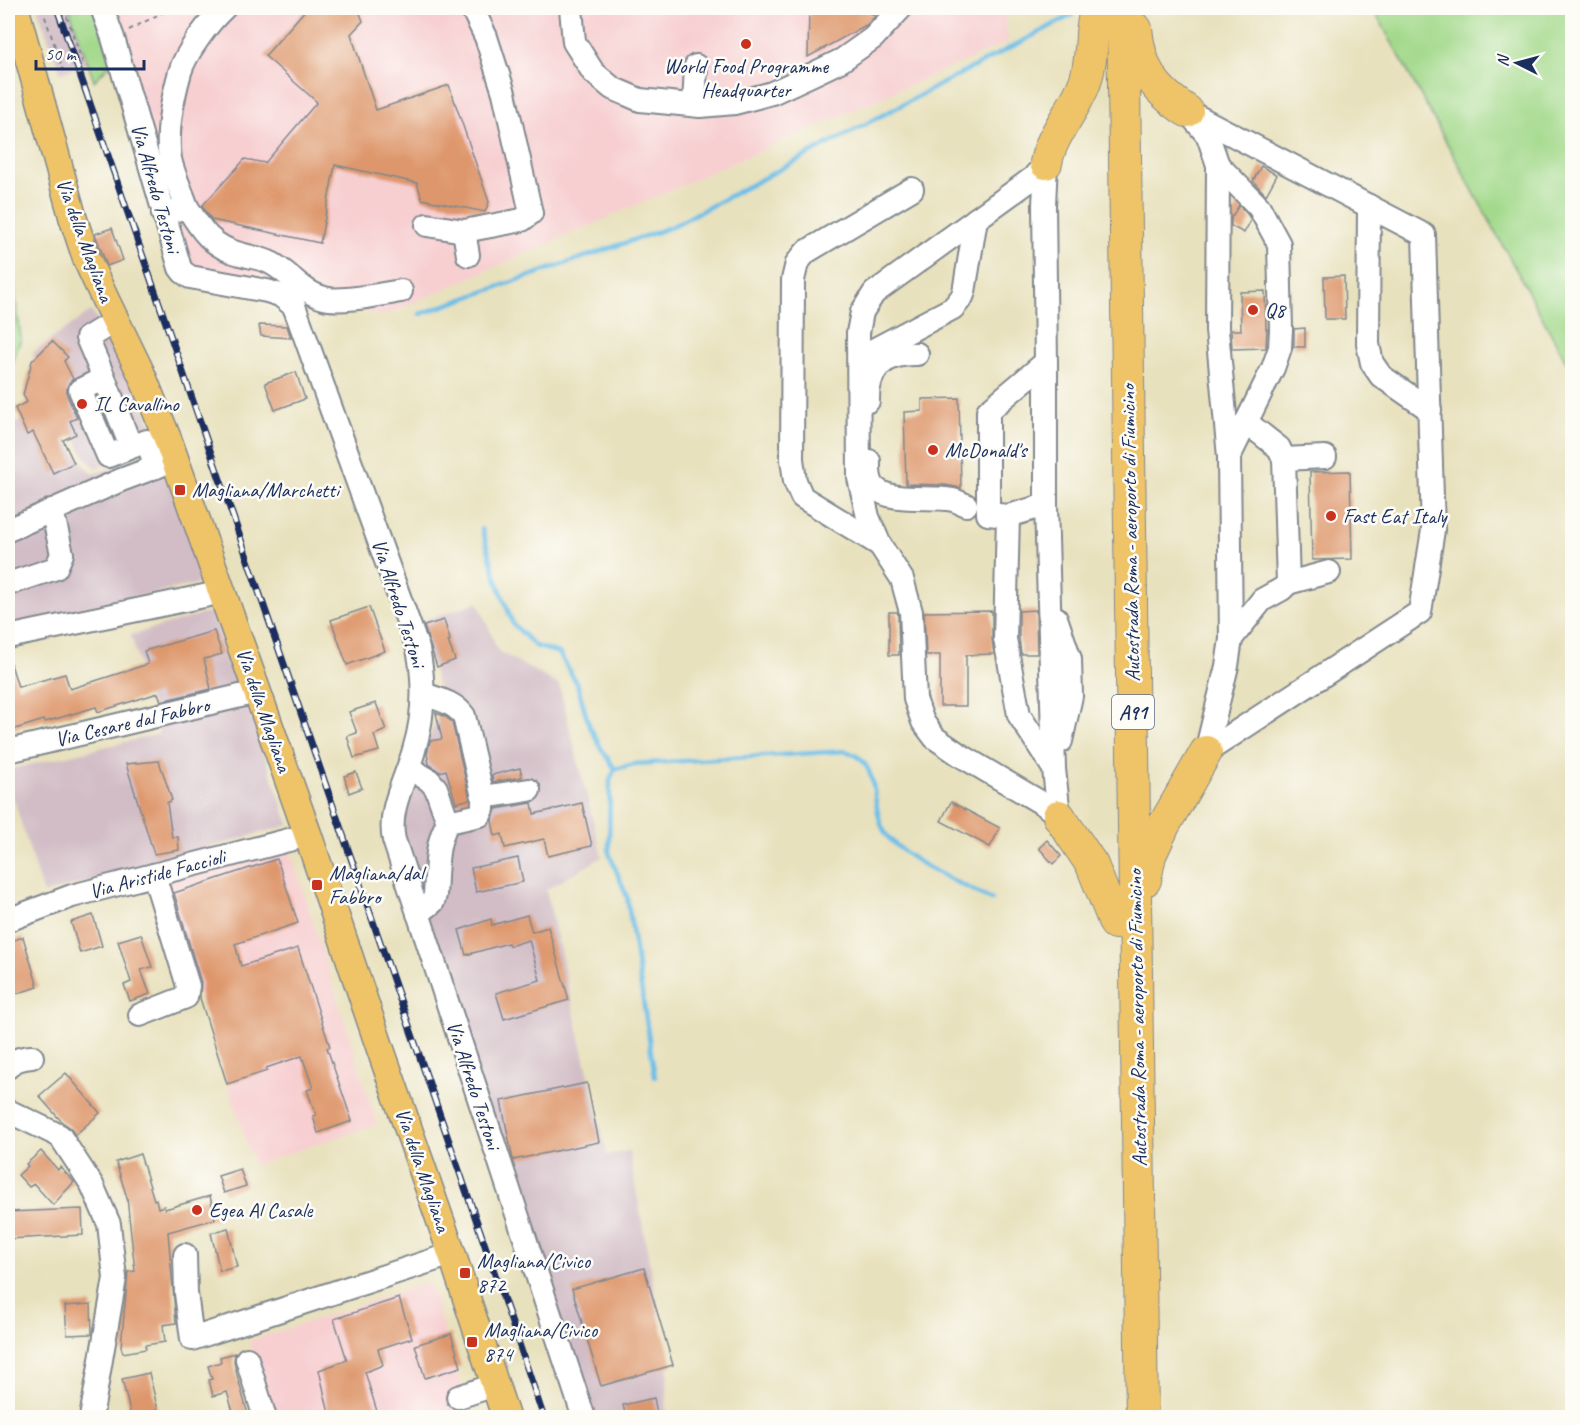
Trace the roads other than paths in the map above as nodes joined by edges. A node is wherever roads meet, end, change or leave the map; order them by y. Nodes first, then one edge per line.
1 (15, 8) edge
2 (102, 8) edge
3 (224, 8) edge
4 (472, 8) edge
5 (571, 8) edge
6 (901, 8) edge
7 (1096, 8) edge
8 (1102, 8) edge
9 (1123, 8) edge
10 (1135, 8) edge
11 (696, 66) dead end
12 (694, 105) junction
13 (1187, 111) junction
14 (1046, 163) junction
15 (1218, 165) junction
16 (912, 189) dead end
17 (1369, 206) junction
18 (188, 207) junction
19 (164, 214) junction
20 (976, 219) junction
21 (426, 225) dead end
22 (464, 231) junction
23 (468, 255) dead end
24 (401, 291) dead end
25 (115, 321) junction
26 (917, 354) dead end
27 (858, 358) junction
28 (1046, 362) junction
29 (1430, 410) junction
30 (1246, 422) junction
31 (1229, 457) junction
32 (1325, 457) dead end
33 (1284, 459) junction
34 (166, 463) junction
35 (1046, 505) junction
36 (966, 506) dead end
37 (52, 510) junction
38 (1008, 516) junction
39 (8, 530) edge
40 (880, 545) junction
41 (1329, 572) dead end
42 (1288, 583) junction
43 (8, 584) edge
44 (223, 592) junction
45 (8, 637) edge
46 (1232, 639) junction
47 (257, 692) junction
48 (423, 694) junction
49 (8, 751) edge
50 (1206, 752) junction
51 (408, 768) junction
52 (1054, 770) junction
53 (529, 790) dead end
54 (483, 797) junction
55 (1052, 811) junction
56 (448, 822) junction
57 (308, 835) junction
58 (154, 875) junction
59 (418, 914) junction
60 (8, 920) edge
61 (1126, 930) junction
62 (140, 1015) dead end
63 (32, 1057) dead end
64 (8, 1067) edge
65 (8, 1111) edge
66 (452, 1254) junction
67 (185, 1255) dead end
68 (253, 1372) dead end
69 (493, 1378) junction
70 (460, 1390) dead end
71 (91, 1418) edge
72 (265, 1418) edge
73 (506, 1418) edge
74 (584, 1418) edge
75 (1122, 1418) edge
76 (1142, 1418) edge

1 - 25 main road, Via della Magliana
2 - 19 street, Via Alfredo Testoni
3 - 18 street
4 - 22 street
5 - 12 street
6 - 12 street
7 - 14 highway
8 - 61 highway, Autostrada Roma - aeroporto di Fiumicino / A91
9 - 61 highway, Autostrada Roma - aeroporto di Fiumicino / A91
10 - 13 highway
11 - 12 street
13 - 15 street
13 - 17 street
14 - 20 street
14 - 28 street
15 - 30 street
15 - 31 street
16 - 40 street
17 - 29 street
17 - 29 street
18 - 19 street
18 - 24 street
19 - 48 street, Via Alfredo Testoni
20 - 27 street
20 - 27 street
21 - 22 street
22 - 23 street
25 - 34 main road, Via della Magliana
25 - 34 street
26 - 36 street
27 - 40 street
28 - 35 street
28 - 38 street
29 - 50 street
30 - 31 street
30 - 33 street
31 - 46 street
32 - 33 street
33 - 42 street
34 - 37 street
34 - 44 main road, Via della Magliana
35 - 38 street
35 - 52 street
37 - 39 street
37 - 43 street
38 - 52 street
40 - 55 street
41 - 42 street
42 - 46 street
44 - 45 street
44 - 47 main road, Via della Magliana
46 - 50 street
47 - 49 street, Via Cesare dal Fabbro
47 - 57 main road, Via della Magliana
48 - 51 street, Via Alfredo Testoni
48 - 54 street
50 - 61 highway
51 - 56 street
51 - 59 street, Via Alfredo Testoni
52 - 55 street
53 - 54 street
54 - 56 street
55 - 61 highway
56 - 59 street
57 - 58 street, Via Aristide Faccioli
57 - 66 main road, Via della Magliana
58 - 60 street, Via Aristide Faccioli
58 - 62 street
59 - 74 street, Via Alfredo Testoni
61 - 75 highway, Autostrada Roma - aeroporto di Fiumicino / A91
61 - 76 highway, Autostrada Roma - aeroporto di Fiumicino / A91
63 - 64 street
65 - 71 street
66 - 67 street
66 - 69 main road, Via della Magliana
68 - 72 street
69 - 70 street
69 - 73 main road, Via della Magliana

